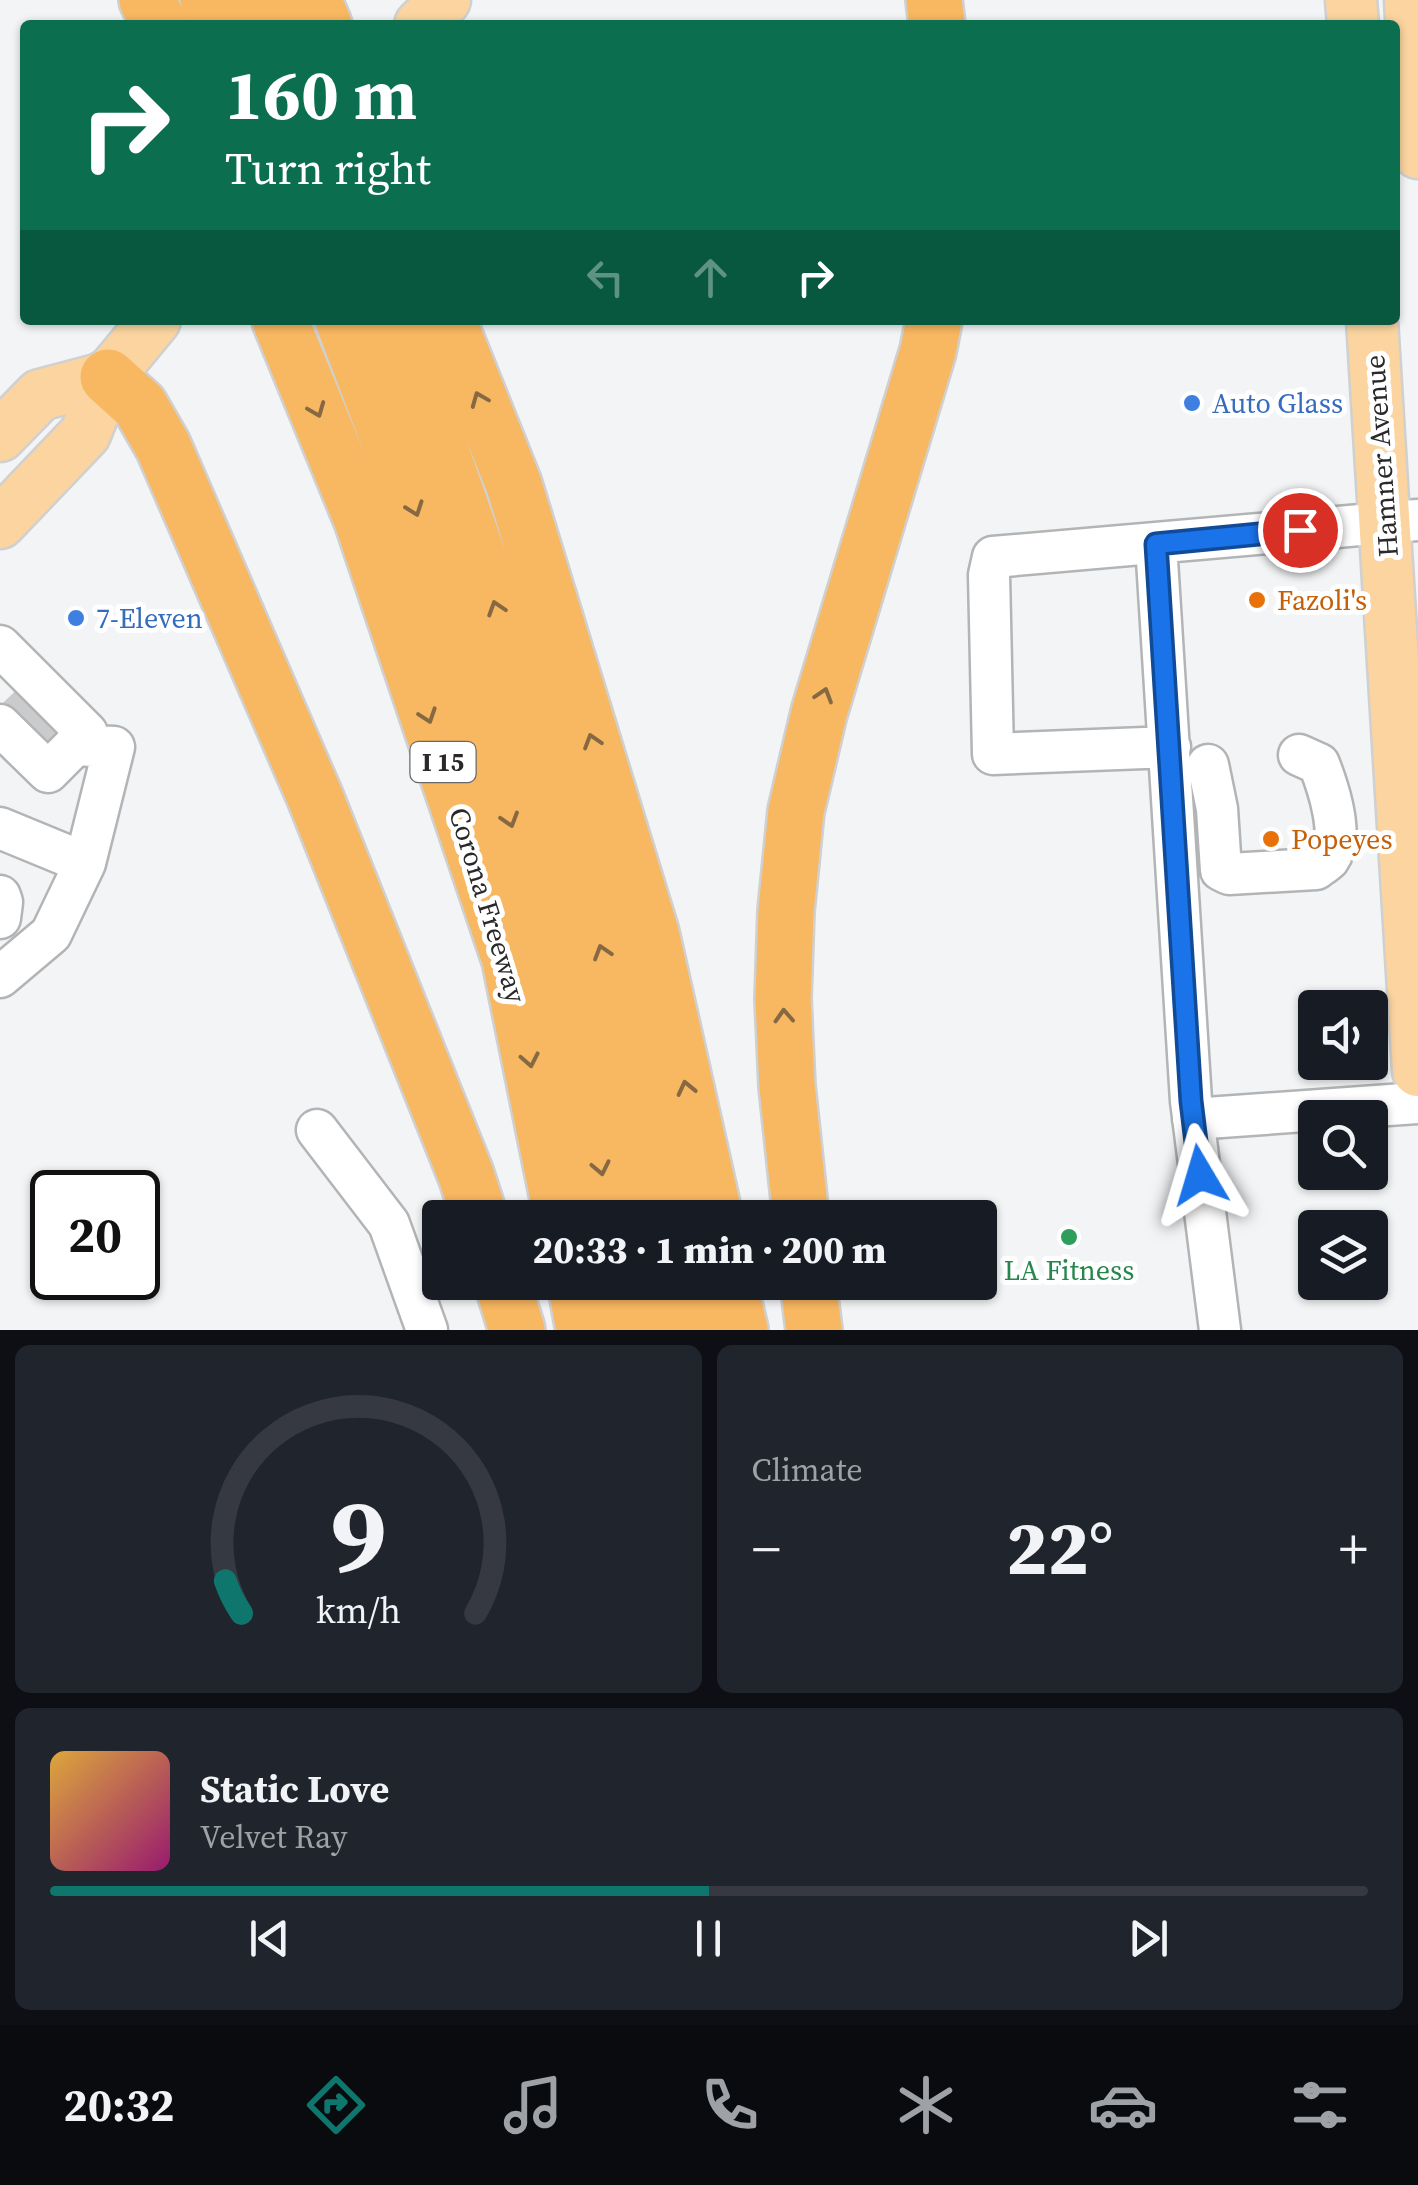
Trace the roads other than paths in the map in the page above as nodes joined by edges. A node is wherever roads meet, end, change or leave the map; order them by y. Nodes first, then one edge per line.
1 (1410, 0) edge
2 (1417, 133) edge
3 (151, 325) edge
4 (282, 325) edge
5 (324, 325) edge
6 (344, 325) edge
7 (397, 325) edge
8 (450, 325) edge
9 (933, 325) edge
10 (1373, 325) edge
11 (108, 377) junction
12 (366, 381) junction
13 (0, 436) edge
14 (1402, 521) edge
15 (0, 522) edge
16 (1156, 544) junction
17 (30, 709) edge
18 (1170, 746) junction
19 (1300, 755) dead end
20 (1208, 765) dead end
21 (0, 828) edge
22 (85, 863) junction
23 (0, 896) edge
24 (0, 918) edge
25 (0, 977) edge
26 (1418, 1070) edge
27 (1418, 1103) edge
28 (1193, 1119) junction
29 (317, 1130) dead end
30 (474, 1200) edge
31 (558, 1200) edge
32 (607, 1200) edge
33 (660, 1200) edge
34 (711, 1200) edge
35 (800, 1200) edge
36 (508, 1300) edge
37 (578, 1300) edge
38 (628, 1300) edge
39 (682, 1300) edge
40 (734, 1300) edge
41 (810, 1300) edge
42 (427, 1330) edge
43 (518, 1330) edge
44 (584, 1330) edge
45 (634, 1330) edge
46 (688, 1330) edge
47 (740, 1330) edge
48 (814, 1330) edge
49 (1220, 1330) edge

1 - 2 main road
3 - 11 main road
4 -> 31 highway, Corona Freeway / I 15
5 - 12 highway
6 - 12 highway
33 -> 7 highway
34 -> 8 highway
35 -> 9 highway
10 - 14 main road, Hamner Avenue
11 - 13 main road
11 - 15 main road
11 - 30 highway
12 -> 32 highway
14 - 16 street
14 - 26 main road, Hamner Avenue
16 - 18 street
16 - 18 street
17 - 22 street
18 - 28 street
19 - 20 street
21 - 22 street
22 - 25 street
23 - 24 street
27 - 28 street
28 - 49 street
29 - 42 street
36 - 43 highway
37 - 44 highway
38 - 45 highway
39 - 46 highway
40 - 47 highway
41 - 48 highway

